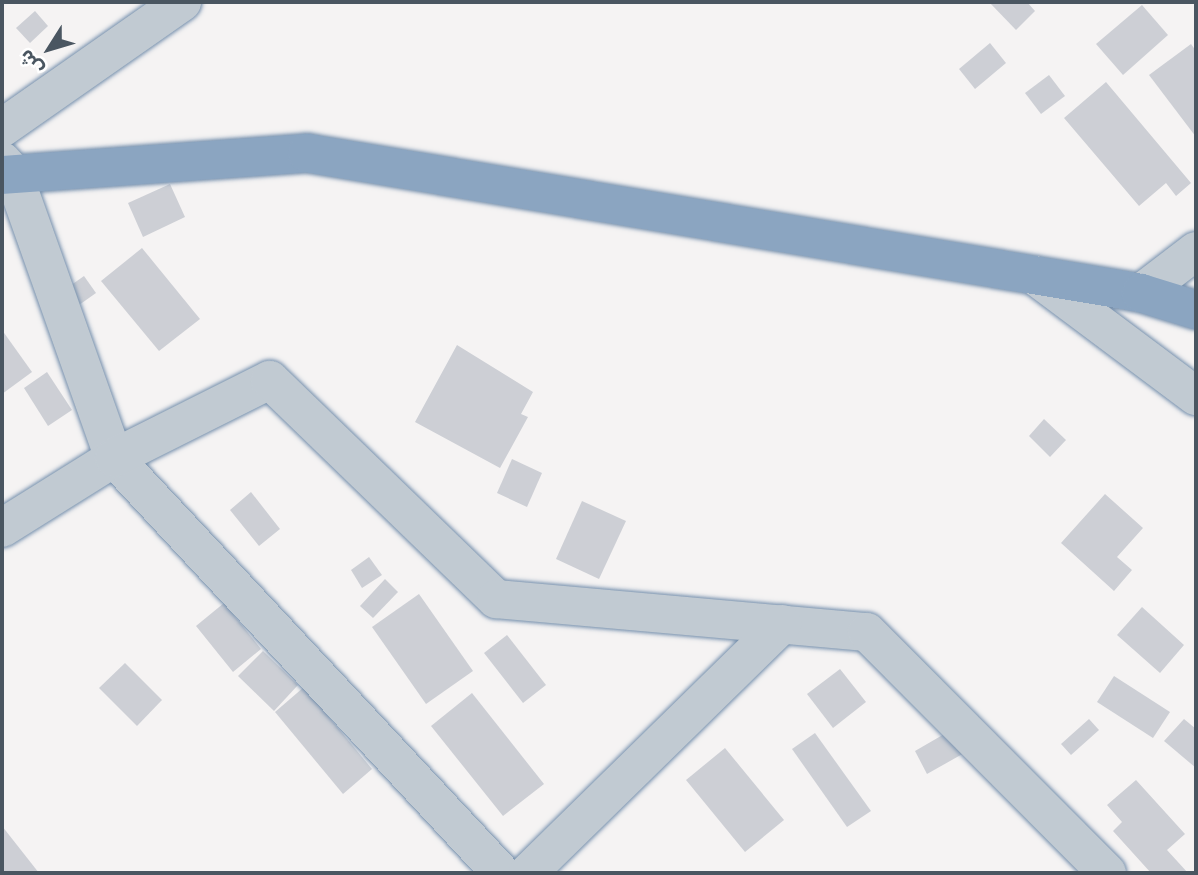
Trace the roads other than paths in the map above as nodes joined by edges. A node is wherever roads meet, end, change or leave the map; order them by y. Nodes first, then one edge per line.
1 (182, 2) edge
2 (2, 128) edge
3 (5, 170) edge
4 (1196, 251) edge
5 (1034, 275) junction
6 (1141, 293) junction
7 (1196, 310) edge
8 (1196, 396) edge
9 (114, 458) junction
10 (2, 528) edge
11 (782, 624) junction
12 (501, 873) edge
13 (528, 873) edge
14 (1107, 873) edge

1 - 2 street
3 - 5 highway
3 - 9 street
4 - 6 street
5 - 6 highway
5 - 8 street
6 - 7 highway
9 - 10 street
9 - 11 street
9 - 12 street
11 - 13 street
11 - 14 street

